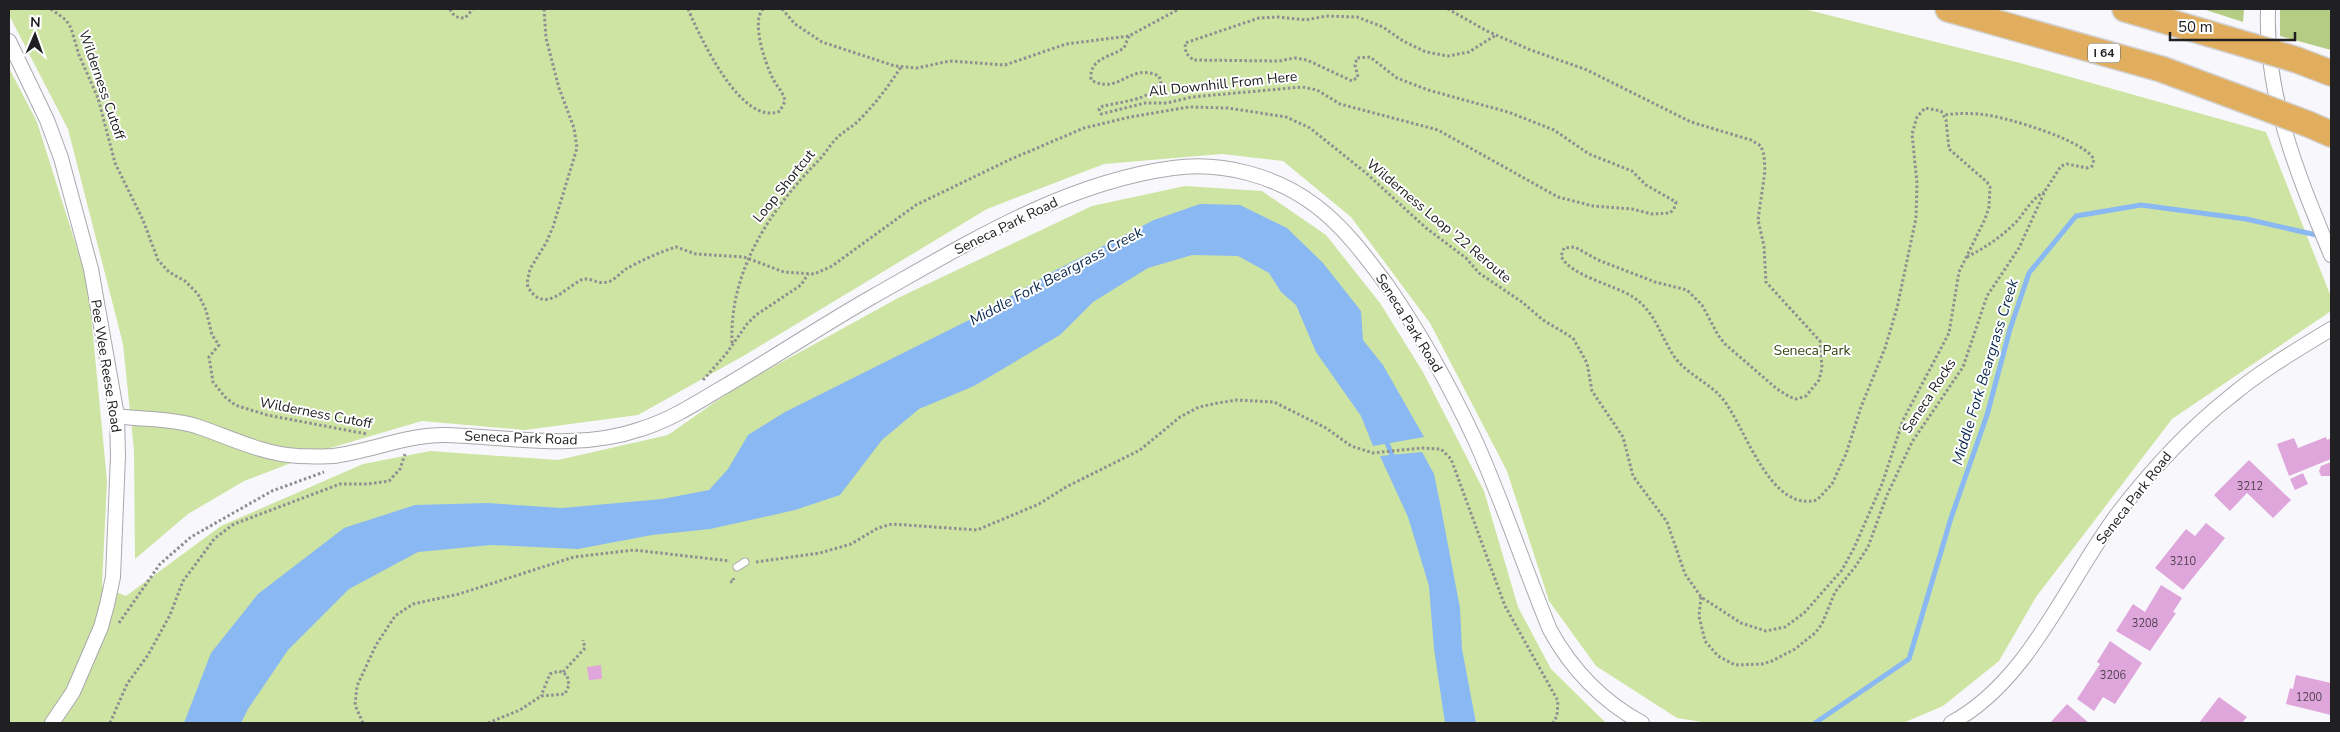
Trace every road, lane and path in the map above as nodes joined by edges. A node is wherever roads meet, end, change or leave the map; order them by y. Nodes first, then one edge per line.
1 (51, 9) edge
2 (450, 9) edge
3 (473, 9) edge
4 (544, 9) edge
5 (688, 9) edge
6 (763, 9) edge
7 (782, 9) edge
8 (1179, 9) edge
9 (1448, 9) edge
10 (1948, 9) edge
11 (2125, 9) edge
12 (2268, 9) edge
13 (1496, 34) junction
14 (1130, 36) junction
15 (9, 41) edge
16 (901, 67) junction
17 (2331, 73) edge
18 (1944, 115) junction
19 (2331, 134) edge
20 (2045, 191) junction
21 (2331, 255) edge
22 (1967, 257) junction
23 (808, 274) junction
24 (2331, 329) edge
25 (732, 343) junction
26 (701, 383) dead end
27 (117, 416) junction
28 (372, 435) dead end
29 (404, 441) junction
30 (331, 468) dead end
31 (745, 562) junction
32 (737, 567) dead end
33 (1701, 597) junction
34 (113, 630) dead end
35 (583, 640) dead end
36 (563, 672) junction
37 (541, 696) junction
38 (52, 723) edge
39 (110, 723) edge
40 (363, 723) edge
41 (488, 723) edge
42 (1554, 723) edge
43 (1642, 723) edge
44 (1951, 723) edge

1 - 28 path, Wilderness Cutoff
2 - 3 path
4 - 23 path, Wilderness Loop '22 Reroute
5 - 6 path
7 - 16 path
8 - 14 path
9 - 13 path
10 - 19 highway, I 64, bridge
11 - 17 highway, bridge
12 - 21 street
13 - 14 path, All Downhill From Here
13 - 18 path
14 - 16 path
15 - 27 street, Pee Wee Reese Road
16 - 25 path, Loop Shortcut
18 - 20 path, Seneca Rocks
18 - 22 path, Wilderness Loop '22 Reroute
20 - 22 path
20 - 33 path, Seneca Rocks
22 - 33 path, Wilderness Loop '22 Reroute
23 - 25 path
23 - 33 path, Wilderness Loop '22 Reroute
24 - 44 street, Seneca Park Road
25 - 26 path
27 - 29 street, Seneca Park Road
27 - 38 street, Pee Wee Reese Road
29 - 39 path
29 - 43 street, Seneca Park Road
30 - 34 path
31 - 32 lane
31 - 40 path
31 - 42 path
35 - 36 path
36 - 37 path
36 - 37 path
37 - 41 path

